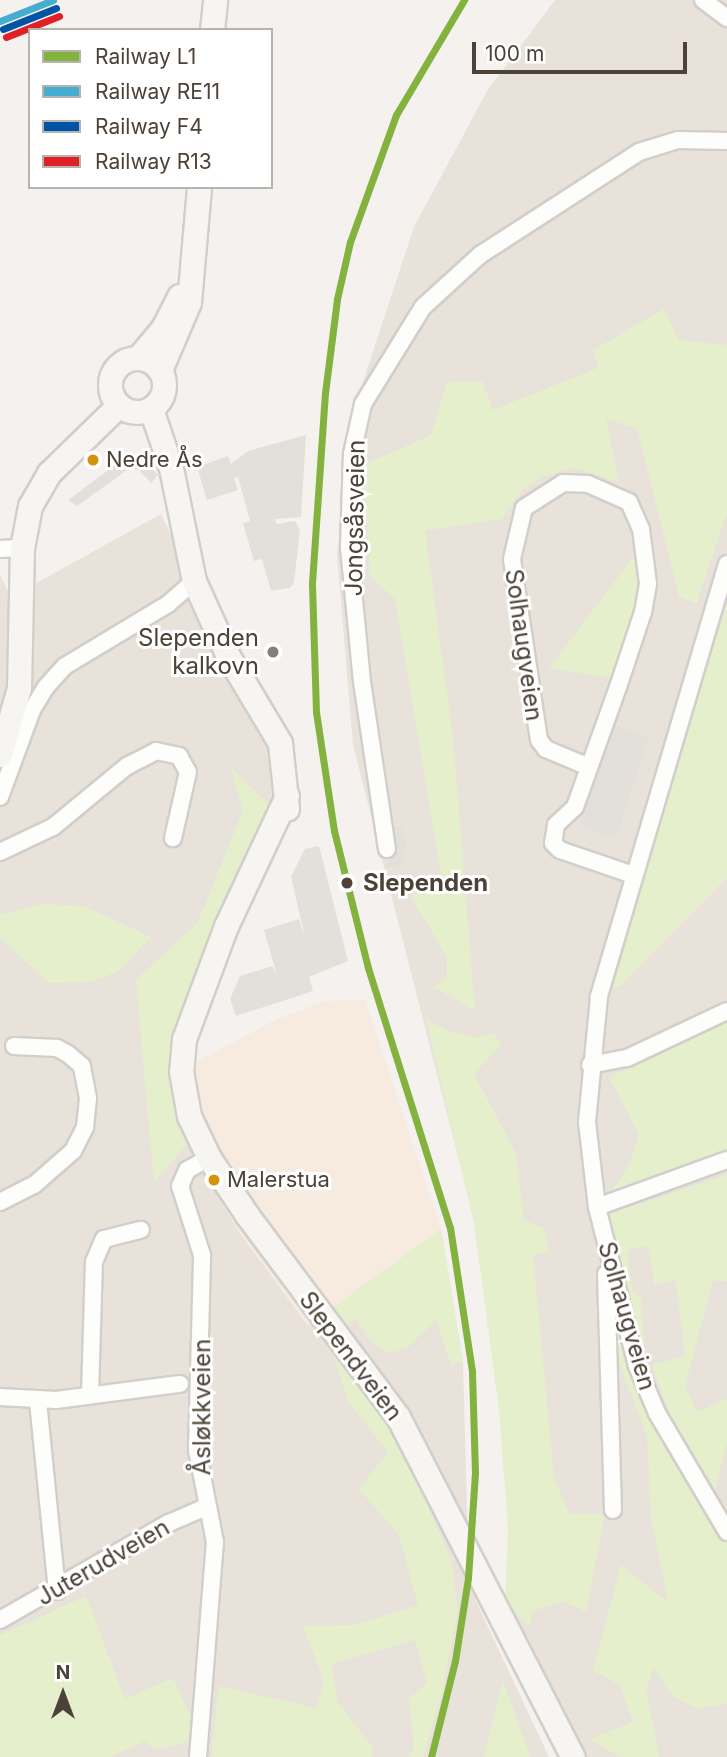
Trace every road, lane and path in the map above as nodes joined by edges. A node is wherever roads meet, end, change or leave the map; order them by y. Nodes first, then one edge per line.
1 (215, 0) edge
2 (703, 0) edge
3 (727, 18) edge
4 (212, 28) edge
5 (727, 141) edge
6 (199, 189) edge
7 (190, 274) junction
8 (138, 358) junction
9 (160, 370) junction
10 (118, 406) junction
11 (151, 409) junction
12 (11, 548) edge
13 (727, 564) edge
14 (194, 582) junction
15 (0, 755) edge
16 (589, 766) junction
17 (0, 797) edge
18 (173, 838) dead end
19 (387, 849) dead end
20 (0, 852) edge
21 (633, 876) junction
22 (727, 1011) edge
23 (14, 1046) dead end
24 (590, 1065) junction
25 (209, 1158) junction
26 (727, 1160) edge
27 (0, 1202) edge
28 (597, 1207) junction
29 (141, 1230) dead end
30 (605, 1244) junction
31 (180, 1384) dead end
32 (90, 1395) junction
33 (0, 1397) edge
34 (38, 1401) junction
35 (206, 1507) junction
36 (613, 1510) dead end
37 (727, 1532) edge
38 (57, 1591) junction
39 (0, 1620) edge
40 (198, 1757) edge
41 (573, 1757) edge

1 - 4 main road
2 - 3 street
5 - 19 street, Jongsåsveien
6 - 7 main road
7 - 8 main road
7 - 9 main road
8 - 9 main road
8 - 10 main road
9 - 11 main road
10 - 11 main road
10 - 12 main road
11 - 14 main road, Slependveien
12 - 15 main road
13 - 21 street, Solhaugveien
14 - 17 street
14 - 25 main road, Slependveien
16 - 16 street, Solhaugveien
16 - 21 street, Solhaugveien
18 - 20 street
21 - 24 street, Solhaugveien
22 - 24 street
23 - 27 street
24 - 28 street, Solhaugveien
25 - 35 street, Åsløkkveien
25 - 41 main road, Slependveien
26 - 28 street, Solhaugveien
28 - 30 street, Solhaugveien
29 - 32 street
30 - 36 street
30 - 37 street, Solhaugveien
31 - 32 street
32 - 34 street
33 - 34 street
34 - 38 street
35 - 38 street, Juterudveien
35 - 40 street, Åsløkkveien
38 - 39 street, Juterudveien

